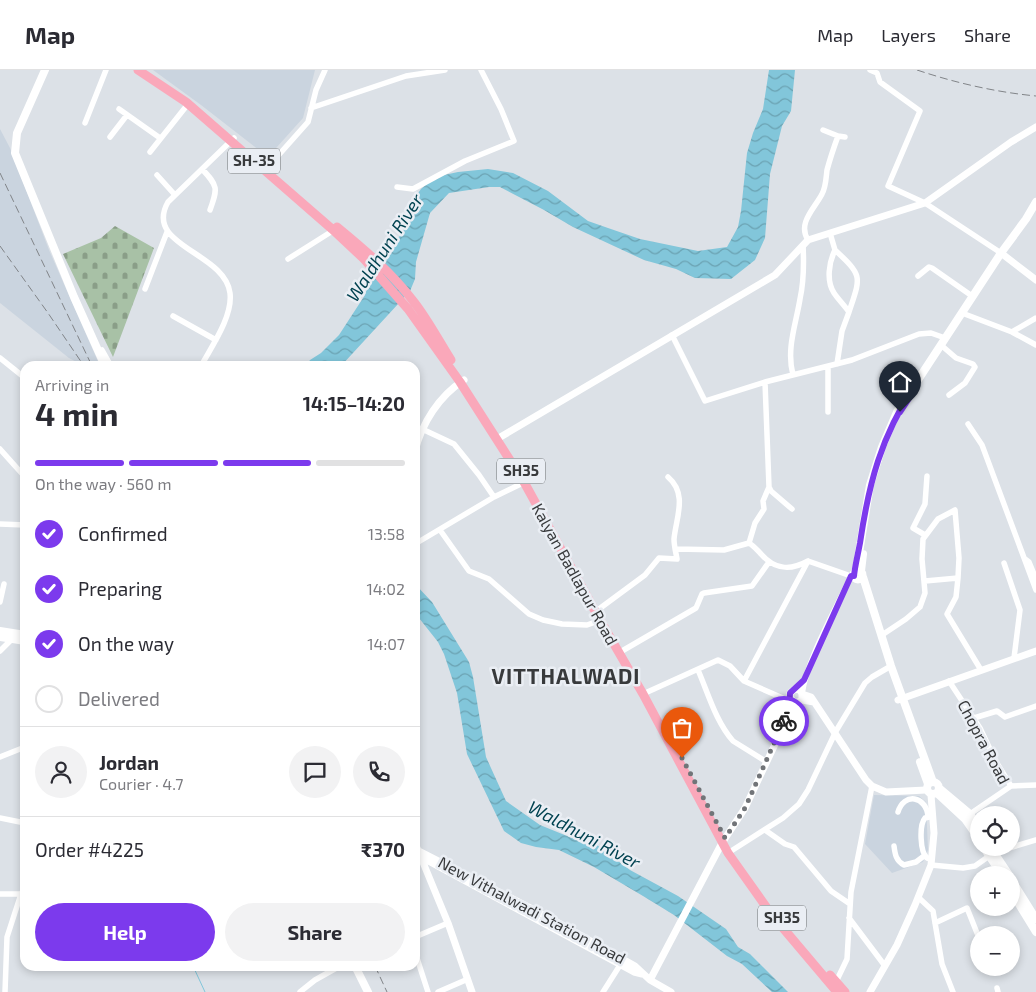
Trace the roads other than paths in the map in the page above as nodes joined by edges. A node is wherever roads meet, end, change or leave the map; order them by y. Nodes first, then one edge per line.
1 (45, 70) edge
2 (106, 70) edge
3 (138, 70) edge
4 (149, 70) edge
5 (325, 70) edge
6 (445, 70) edge
7 (481, 70) edge
8 (870, 70) edge
9 (188, 104) junction
10 (311, 108) junction
11 (119, 109) dead end
12 (127, 115) junction
13 (85, 123) dead end
14 (1036, 127) edge
15 (823, 130) dead end
16 (838, 136) junction
17 (845, 136) dead end
18 (110, 137) dead end
19 (160, 138) junction
20 (233, 140) junction
21 (150, 152) dead end
22 (268, 167) junction
23 (202, 169) junction
24 (157, 175) dead end
25 (397, 187) dead end
26 (175, 195) junction
27 (1036, 202) edge
28 (925, 203) junction
29 (1036, 209) edge
30 (210, 210) dead end
31 (336, 229) junction
32 (167, 232) junction
33 (830, 233) junction
34 (806, 242) junction
35 (835, 250) junction
36 (1003, 254) junction
37 (288, 259) dead end
38 (62, 267) junction
39 (918, 276) dead end
40 (1036, 280) edge
41 (145, 289) dead end
42 (972, 296) junction
43 (411, 306) junction
44 (850, 312) junction
45 (964, 313) junction
46 (172, 316) dead end
47 (1036, 318) edge
48 (1012, 332) junction
49 (672, 335) junction
50 (216, 340) junction
51 (943, 344) junction
52 (1036, 345) edge
53 (0, 358) edge
54 (104, 361) edge
55 (108, 361) edge
56 (204, 361) edge
57 (837, 364) junction
58 (828, 366) junction
59 (20, 374) edge
60 (793, 375) junction
61 (462, 381) junction
62 (765, 382) junction
63 (949, 395) dead end
64 (828, 412) dead end
65 (968, 424) dead end
66 (422, 429) junction
67 (420, 436) edge
68 (500, 438) junction
69 (0, 449) edge
70 (20, 471) edge
71 (927, 476) dead end
72 (668, 477) dead end
73 (525, 481) junction
74 (769, 488) junction
75 (494, 497) junction
76 (792, 509) dead end
77 (0, 524) edge
78 (20, 525) edge
79 (440, 530) junction
80 (925, 535) junction
81 (420, 541) edge
82 (749, 543) junction
83 (676, 549) junction
84 (1025, 559) junction
85 (808, 561) junction
86 (769, 562) junction
87 (1004, 563) dead end
88 (857, 575) junction
89 (958, 578) junction
90 (1036, 579) edge
91 (925, 581) junction
92 (4, 584) dead end
93 (1036, 590) edge
94 (0, 602) edge
95 (599, 609) junction
96 (602, 620) junction
97 (0, 631) edge
98 (20, 634) edge
99 (882, 635) junction
100 (0, 637) edge
101 (12, 639) junction
102 (20, 640) edge
103 (0, 651) edge
104 (622, 651) junction
105 (1036, 651) edge
106 (1014, 658) junction
107 (889, 667) junction
108 (698, 670) junction
109 (981, 670) junction
110 (804, 680) junction
111 (744, 681) junction
112 (949, 681) junction
113 (792, 693) junction
114 (645, 694) junction
115 (800, 699) junction
116 (901, 699) junction
117 (1036, 706) edge
118 (789, 710) junction
119 (974, 718) junction
120 (836, 731) junction
121 (20, 749) edge
122 (0, 757) edge
123 (767, 762) junction
124 (1036, 785) edge
125 (872, 786) junction
126 (1011, 786) junction
127 (932, 789) junction
128 (982, 806) edge
129 (898, 812) dead end
130 (970, 814) edge
131 (930, 816) junction
132 (0, 818) edge
133 (20, 822) edge
134 (970, 826) edge
135 (764, 830) junction
136 (724, 840) junction
137 (1036, 840) edge
138 (1020, 845) edge
139 (894, 846) dead end
140 (731, 851) junction
141 (420, 854) joint
142 (924, 856) junction
143 (989, 856) edge
144 (931, 862) junction
145 (1020, 893) edge
146 (0, 894) edge
147 (20, 894) joint
148 (918, 897) junction
149 (850, 904) junction
150 (1020, 905) edge
151 (849, 918) junction
152 (1036, 919) edge
153 (448, 923) junction
154 (935, 923) junction
155 (974, 926) edge
156 (1036, 931) edge
157 (420, 935) edge
158 (622, 962) junction
159 (885, 966) junction
160 (420, 967) edge
161 (331, 971) edge
162 (358, 971) edge
163 (362, 971) edge
164 (468, 979) junction
165 (650, 980) junction
166 (835, 987) edge
167 (666, 991) edge
168 (4, 992) edge
169 (300, 992) edge
170 (368, 992) edge
171 (373, 992) edge
172 (428, 992) edge
173 (438, 992) edge
174 (472, 992) edge
175 (603, 992) edge
176 (845, 992) edge
177 (870, 992) edge
178 (953, 992) edge

1 - 38 main road
2 - 13 street
3 - 9 main road, Kalyan Badlapur Road / SH-35
4 - 20 main road, Kalyan Badlapur Road / SH-35
5 - 10 street
6 - 10 street
7 - 25 street
8 - 28 street
9 - 19 street
9 - 20 main road, Kalyan Badlapur Road / SH-35
10 - 22 street
11 - 12 street
12 - 18 street
12 - 19 street
14 - 28 street
15 - 16 street
16 - 17 street
16 - 34 street
19 - 21 street
20 - 22 main road, Kalyan Badlapur Road / SH-35
20 - 23 street
20 - 31 main road, Kalyan Badlapur Road / SH-35
22 - 31 main road, Kalyan Badlapur Road / SH-35
23 - 26 street
23 - 30 street
24 - 26 street
26 - 32 street
27 - 36 main road
28 - 33 street
28 - 36 street
29 - 36 main road
31 - 37 street
31 - 43 main road, Kalyan Badlapur Road / SH-35
31 - 43 main road, Kalyan Badlapur Road / SH-35
32 - 41 street
32 - 50 street
33 - 34 street
33 - 35 street
34 - 49 street
34 - 60 street
35 - 44 street
35 - 44 street
36 - 40 street
36 - 42 main road
36 - 45 main road
38 - 54 main road
38 - 55 street
39 - 42 street
42 - 45 main road
43 - 61 main road, Kalyan Badlapur Road / SH35
44 - 57 street
45 - 48 street
45 - 51 main road
46 - 50 street
47 - 48 street
48 - 52 street
49 - 62 street
49 - 68 street
50 - 56 street
51 - 57 street
51 - 63 street
51 - 88 main road
53 - 59 street
57 - 58 street
58 - 60 street
58 - 64 street
60 - 62 street
61 - 66 street
61 - 68 main road, Kalyan Badlapur Road / SH35
62 - 74 street
65 - 84 street
66 - 67 street
66 - 75 street
68 - 73 main road, Kalyan Badlapur Road / SH35
69 - 70 street
71 - 80 street
72 - 83 street
73 - 75 street
73 - 95 main road, Kalyan Badlapur Road / SH35
73 - 96 main road, Kalyan Badlapur Road / SH35
74 - 76 street
74 - 82 street
75 - 79 street
77 - 78 street
79 - 81 street
79 - 96 street
80 - 89 street
80 - 91 street
82 - 83 street
82 - 86 street
83 - 95 street
84 - 90 street
84 - 93 street
85 - 86 street
85 - 88 street
85 - 111 street
86 - 104 street
87 - 106 street
88 - 99 main road
88 - 107 main road
88 - 110 street
89 - 91 street
89 - 109 street
91 - 99 street
92 - 94 street
95 - 96 main road, Kalyan Badlapur Road / SH35
96 - 104 main road, Kalyan Badlapur Road / SH35
96 - 114 main road, Kalyan Badlapur Road / SH35
97 - 98 main road
99 - 107 main road
100 - 101 main road
101 - 102 main road
101 - 103 street
104 - 114 main road, Kalyan Badlapur Road / SH35
105 - 106 street
106 - 109 street
107 - 116 main road
107 - 120 street
108 - 111 street
108 - 114 street
108 - 123 street
109 - 112 street
110 - 113 street
110 - 115 street
111 - 113 street
112 - 116 street
112 - 119 street, Chopra Road
113 - 115 street
113 - 115 street
113 - 118 street
114 - 136 main road, Kalyan Badlapur Road / SH35
115 - 118 street
115 - 120 street
116 - 127 main road
117 - 119 street
118 - 123 street
119 - 126 street, Chopra Road
120 - 125 street
120 - 135 street
121 - 122 street
123 - 136 street
124 - 126 street
125 - 127 street
125 - 149 street
126 - 128 street, Chopra Road
127 - 130 main road
127 - 131 street
127 - 134 main road
129 - 131 street
131 - 142 street
131 - 144 street
132 - 133 street
135 - 140 street
135 - 149 street
136 - 140 main road, Kalyan Badlapur Road / SH35
136 - 165 street
137 - 138 street
139 - 142 street
140 - 166 main road, Kalyan Badlapur Road / SH35
141 - 153 street
141 - 158 street, New Vithalwadi Station Road
142 - 144 street
143 - 144 street
144 - 148 street
145 - 152 main road
146 - 147 street
147 - 168 street
148 - 154 street
148 - 159 street
149 - 151 street
150 - 156 main road
151 - 159 street
151 - 166 street
153 - 157 street
153 - 164 street
154 - 155 street
154 - 178 street
158 - 165 street, New Vithalwadi Station Road
158 - 175 street
159 - 177 street
160 - 172 street
161 - 169 street
162 - 170 main road
163 - 171 main road
164 - 173 street
164 - 174 street
165 - 167 street, New Vithalwadi Station Road
166 - 176 main road, Kalyan Badlapur Road / SH35

